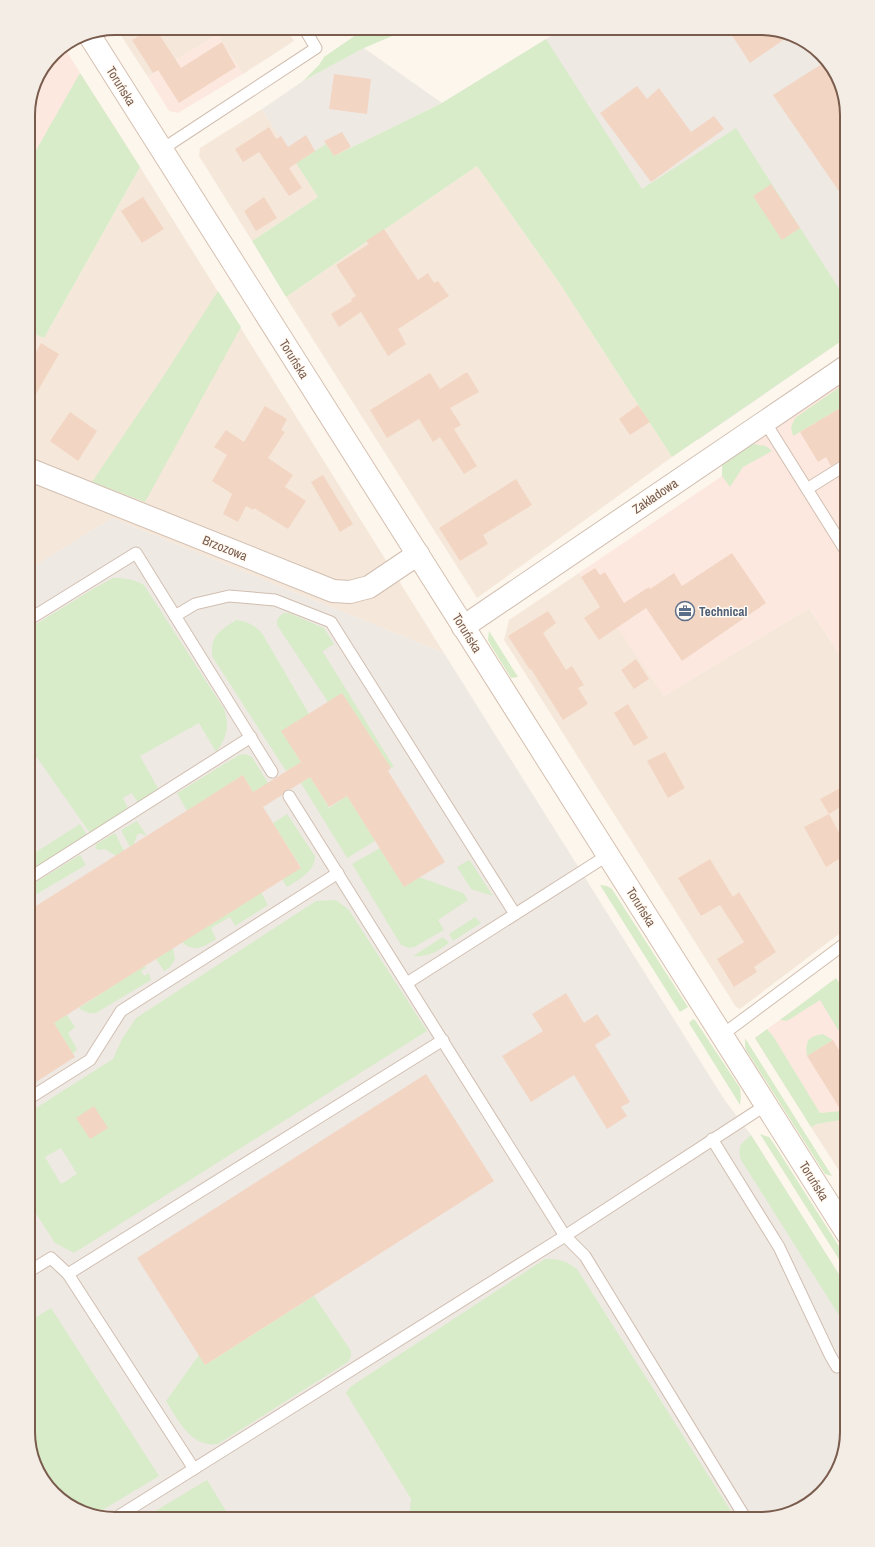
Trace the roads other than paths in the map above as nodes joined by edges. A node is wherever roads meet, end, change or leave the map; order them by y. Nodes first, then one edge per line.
1 (308, 35) edge
2 (91, 39) edge
3 (161, 150) junction
4 (840, 371) edge
5 (765, 422) junction
6 (840, 468) edge
7 (35, 472) edge
8 (807, 489) junction
9 (840, 542) edge
10 (418, 554) junction
11 (35, 616) edge
12 (175, 616) junction
13 (463, 627) junction
14 (251, 737) junction
15 (272, 772) dead end
16 (289, 796) dead end
17 (608, 855) junction
18 (338, 873) junction
19 (35, 875) edge
20 (515, 914) junction
21 (840, 947) edge
22 (408, 983) junction
23 (722, 1034) junction
24 (443, 1040) junction
25 (35, 1094) edge
26 (766, 1105) junction
27 (712, 1139) junction
28 (840, 1222) edge
29 (565, 1236) junction
30 (35, 1268) edge
31 (68, 1274) junction
32 (837, 1366) dead end
33 (194, 1469) junction
34 (125, 1512) edge
35 (742, 1512) edge

1 - 3 lane
2 - 3 street, Toruńska
3 - 10 street, Toruńska
4 - 5 street, Zakładowa
5 - 8 lane
5 - 13 street, Zakładowa
6 - 8 lane
7 - 10 street, Brzozowa
8 - 9 lane
10 - 13 street, Toruńska
11 - 12 lane
12 - 14 lane
12 - 20 lane
13 - 17 street, Toruńska
14 - 15 lane
14 - 19 lane
16 - 18 lane
17 - 20 lane
17 - 23 street, Toruńska
18 - 22 lane
18 - 25 lane
20 - 22 lane
21 - 23 lane
22 - 24 lane
23 - 26 street, Toruńska
24 - 29 lane
24 - 31 lane
26 - 27 lane
26 - 28 street, Toruńska
27 - 29 lane
27 - 32 lane
29 - 33 lane
29 - 35 lane
30 - 31 lane
31 - 33 lane
33 - 34 lane

